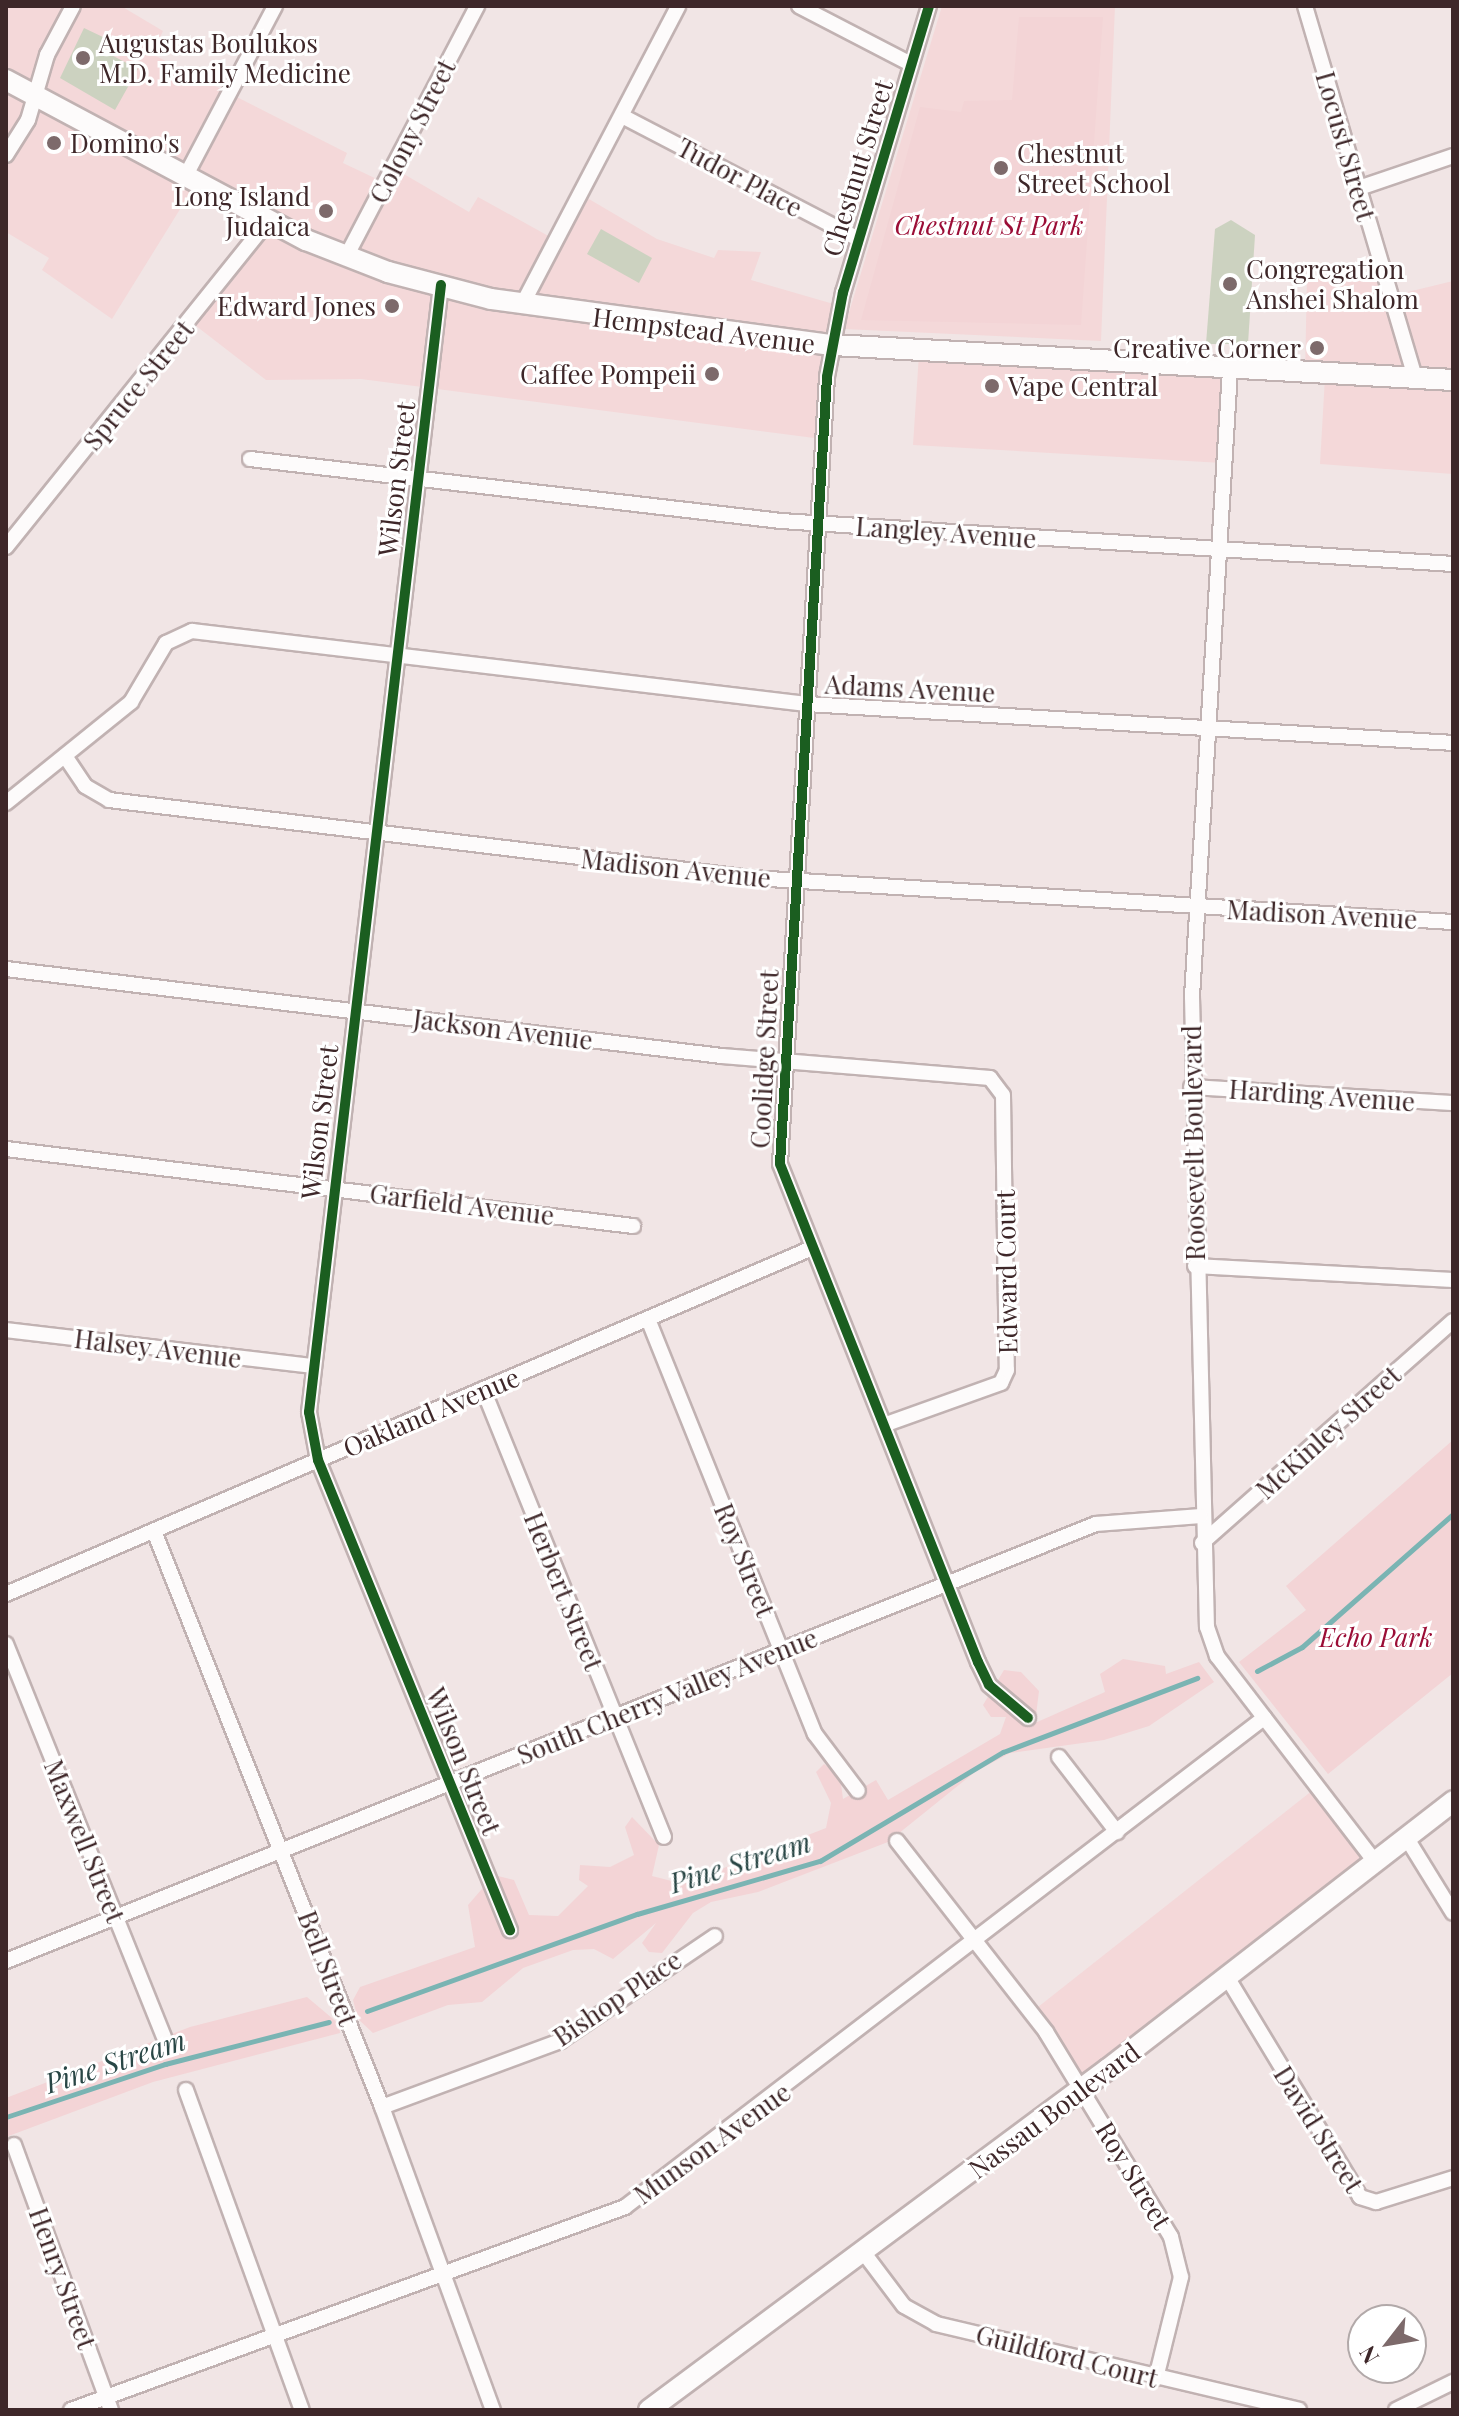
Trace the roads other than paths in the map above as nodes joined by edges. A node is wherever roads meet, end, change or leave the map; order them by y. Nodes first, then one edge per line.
1 (73, 6) edge
2 (275, 6) edge
3 (477, 6) edge
4 (678, 6) edge
5 (799, 6) edge
6 (929, 6) edge
7 (1305, 6) edge
8 (911, 64) junction
9 (6, 80) edge
10 (37, 95) junction
11 (622, 116) junction
12 (6, 155) edge
13 (1453, 156) edge
14 (185, 177) junction
15 (1359, 188) junction
16 (268, 221) junction
17 (858, 239) junction
18 (347, 255) junction
19 (441, 285) junction
20 (522, 305) junction
21 (833, 345) junction
22 (1230, 370) junction
23 (1415, 378) junction
24 (1453, 380) edge
25 (250, 459) dead end
26 (418, 478) junction
27 (819, 524) junction
28 (6, 547) edge
29 (1219, 549) junction
30 (1453, 564) edge
31 (397, 655) junction
32 (807, 704) junction
33 (1208, 728) junction
34 (1453, 743) edge
35 (65, 756) junction
36 (6, 803) edge
37 (376, 833) junction
38 (796, 881) junction
39 (1197, 906) junction
40 (1453, 922) edge
41 (6, 969) edge
42 (355, 1011) junction
43 (786, 1061) junction
44 (1000, 1084) joint
45 (1191, 1087) junction
46 (1453, 1103) edge
47 (6, 1149) edge
48 (333, 1189) junction
49 (633, 1226) dead end
50 (812, 1248) junction
51 (1195, 1266) junction
52 (1453, 1280) edge
53 (648, 1319) junction
54 (1453, 1321) edge
55 (6, 1330) edge
56 (311, 1366) junction
57 (483, 1389) junction
58 (884, 1425) junction
59 (318, 1460) junction
60 (1201, 1516) junction
61 (154, 1531) junction
62 (1202, 1543) junction
63 (947, 1584) junction
64 (6, 1594) edge
65 (6, 1644) edge
66 (781, 1650) junction
67 (615, 1717) junction
68 (1028, 1718) dead end
69 (1264, 1718) junction
70 (1059, 1757) dead end
71 (449, 1784) junction
72 (858, 1791) dead end
73 (1453, 1801) edge
74 (1117, 1832) junction
75 (664, 1837) dead end
76 (1406, 1837) junction
77 (897, 1841) dead end
78 (282, 1851) junction
79 (1375, 1862) junction
80 (1453, 1913) edge
81 (116, 1917) junction
82 (510, 1930) dead end
83 (715, 1936) dead end
84 (976, 1942) junction
85 (6, 1961) edge
86 (1227, 1977) junction
87 (164, 2038) dead end
88 (1081, 2089) junction
89 (186, 2090) dead end
90 (382, 2107) junction
91 (14, 2145) dead end
92 (1453, 2178) edge
93 (864, 2253) junction
94 (443, 2275) junction
95 (275, 2336) junction
96 (1156, 2378) junction
97 (1453, 2382) edge
98 (108, 2404) edge
99 (71, 2410) edge
100 (302, 2410) edge
101 (493, 2410) edge
102 (649, 2410) edge
103 (1299, 2410) edge
104 (1396, 2410) edge

1 - 10 street
2 - 14 street
3 - 18 street, Colony Street
4 - 11 street
5 - 8 street
6 - 8 street, Chestnut Street
7 - 15 street, Locust Street
8 - 17 street, Chestnut Street
9 - 10 main road, Hempstead Avenue
10 - 12 street
10 - 14 main road, Hempstead Avenue
11 - 17 street, Tudor Place
11 - 20 street
13 - 15 street
14 - 16 main road, Hempstead Avenue
15 - 23 street, Locust Street
16 - 18 main road, Hempstead Avenue
16 - 28 street, Spruce Street
17 - 21 street, Chestnut Street
18 - 19 main road, Hempstead Avenue
19 - 20 main road, Hempstead Avenue
19 - 26 street, Wilson Street
20 - 21 main road, Hempstead Avenue
21 - 22 main road, Hempstead Avenue
21 - 27 street, Coolidge Street
22 - 23 main road, Hempstead Avenue
22 - 29 street, Roosevelt Boulevard
23 - 24 main road, Hempstead Avenue
25 - 26 street, Langley Avenue
26 - 27 street, Langley Avenue
26 - 31 street, Wilson Street
27 - 29 street, Langley Avenue
27 - 32 street, Coolidge Street
29 - 30 street, Langley Avenue
29 - 33 street, Roosevelt Boulevard
31 - 32 street, Adams Avenue
31 - 35 street, Adams Avenue
31 - 37 street, Wilson Street
32 - 33 street, Adams Avenue
32 - 38 street, Coolidge Street
33 - 34 street, Adams Avenue
33 - 39 street, Roosevelt Boulevard
35 - 36 street
35 - 37 street, Madison Avenue
37 - 38 street, Madison Avenue
37 - 42 street, Wilson Street
38 - 39 street, Madison Avenue
38 - 43 street, Coolidge Street
39 - 40 street, Madison Avenue
39 - 45 street, Roosevelt Boulevard
41 - 42 street, Jackson Avenue
42 - 43 street, Jackson Avenue
42 - 48 street, Wilson Street
43 - 44 street, Jackson Avenue
43 - 50 street, Coolidge Street
44 - 58 street, Edward Court
45 - 46 street, Harding Avenue
45 - 51 street, Roosevelt Boulevard
47 - 48 street, Garfield Avenue
48 - 49 street, Garfield Avenue
48 - 56 street, Wilson Street
50 - 53 street, Oakland Avenue
50 - 58 street, Coolidge Street
51 - 52 street
51 - 60 street, Roosevelt Boulevard
53 - 57 street, Oakland Avenue
53 - 66 street, Roy Street
54 - 62 street, McKinley Street
55 - 56 street, Halsey Avenue
56 - 59 street, Wilson Street
57 - 59 street, Oakland Avenue
57 - 67 street, Herbert Street
58 - 63 street, Coolidge Street
59 - 61 street, Oakland Avenue
59 - 71 street, Wilson Street
60 - 62 street, Roosevelt Boulevard
60 - 63 street, South Cherry Valley Avenue
61 - 64 street, Oakland Avenue
61 - 78 street, Bell Street
62 - 69 street, Roosevelt Boulevard
63 - 66 street, South Cherry Valley Avenue
63 - 68 street, Coolidge Street
65 - 81 street, Maxwell Street
66 - 67 street, South Cherry Valley Avenue
66 - 72 street, Roy Street
67 - 71 street, South Cherry Valley Avenue
67 - 75 street, Herbert Street
69 - 74 street, Munson Avenue
69 - 79 street, Roosevelt Boulevard
70 - 74 street
71 - 78 street, South Cherry Valley Avenue
71 - 82 street, Wilson Street
73 - 76 main road, Nassau Boulevard
74 - 84 street, Munson Avenue
76 - 79 main road, Nassau Boulevard
76 - 80 street
77 - 84 street, Roy Street
78 - 81 street, South Cherry Valley Avenue
78 - 90 street, Bell Street
79 - 86 main road, Nassau Boulevard
81 - 85 street, South Cherry Valley Avenue
81 - 87 street, Maxwell Street
83 - 90 street, Bishop Place
84 - 88 street, Roy Street
84 - 94 street, Munson Avenue
86 - 88 main road, Nassau Boulevard
86 - 92 street, David Street
88 - 93 main road, Nassau Boulevard
88 - 96 street, Roy Street
89 - 95 street
90 - 94 street, Bell Street
91 - 98 street, Henry Street
93 - 96 street, Guildford Court
93 - 102 main road, Nassau Boulevard
94 - 95 street, Munson Avenue
94 - 101 street, Bell Street
95 - 98 street, Munson Avenue
95 - 100 street
96 - 103 street, Guildford Court
97 - 104 street
98 - 99 street, Munson Avenue

